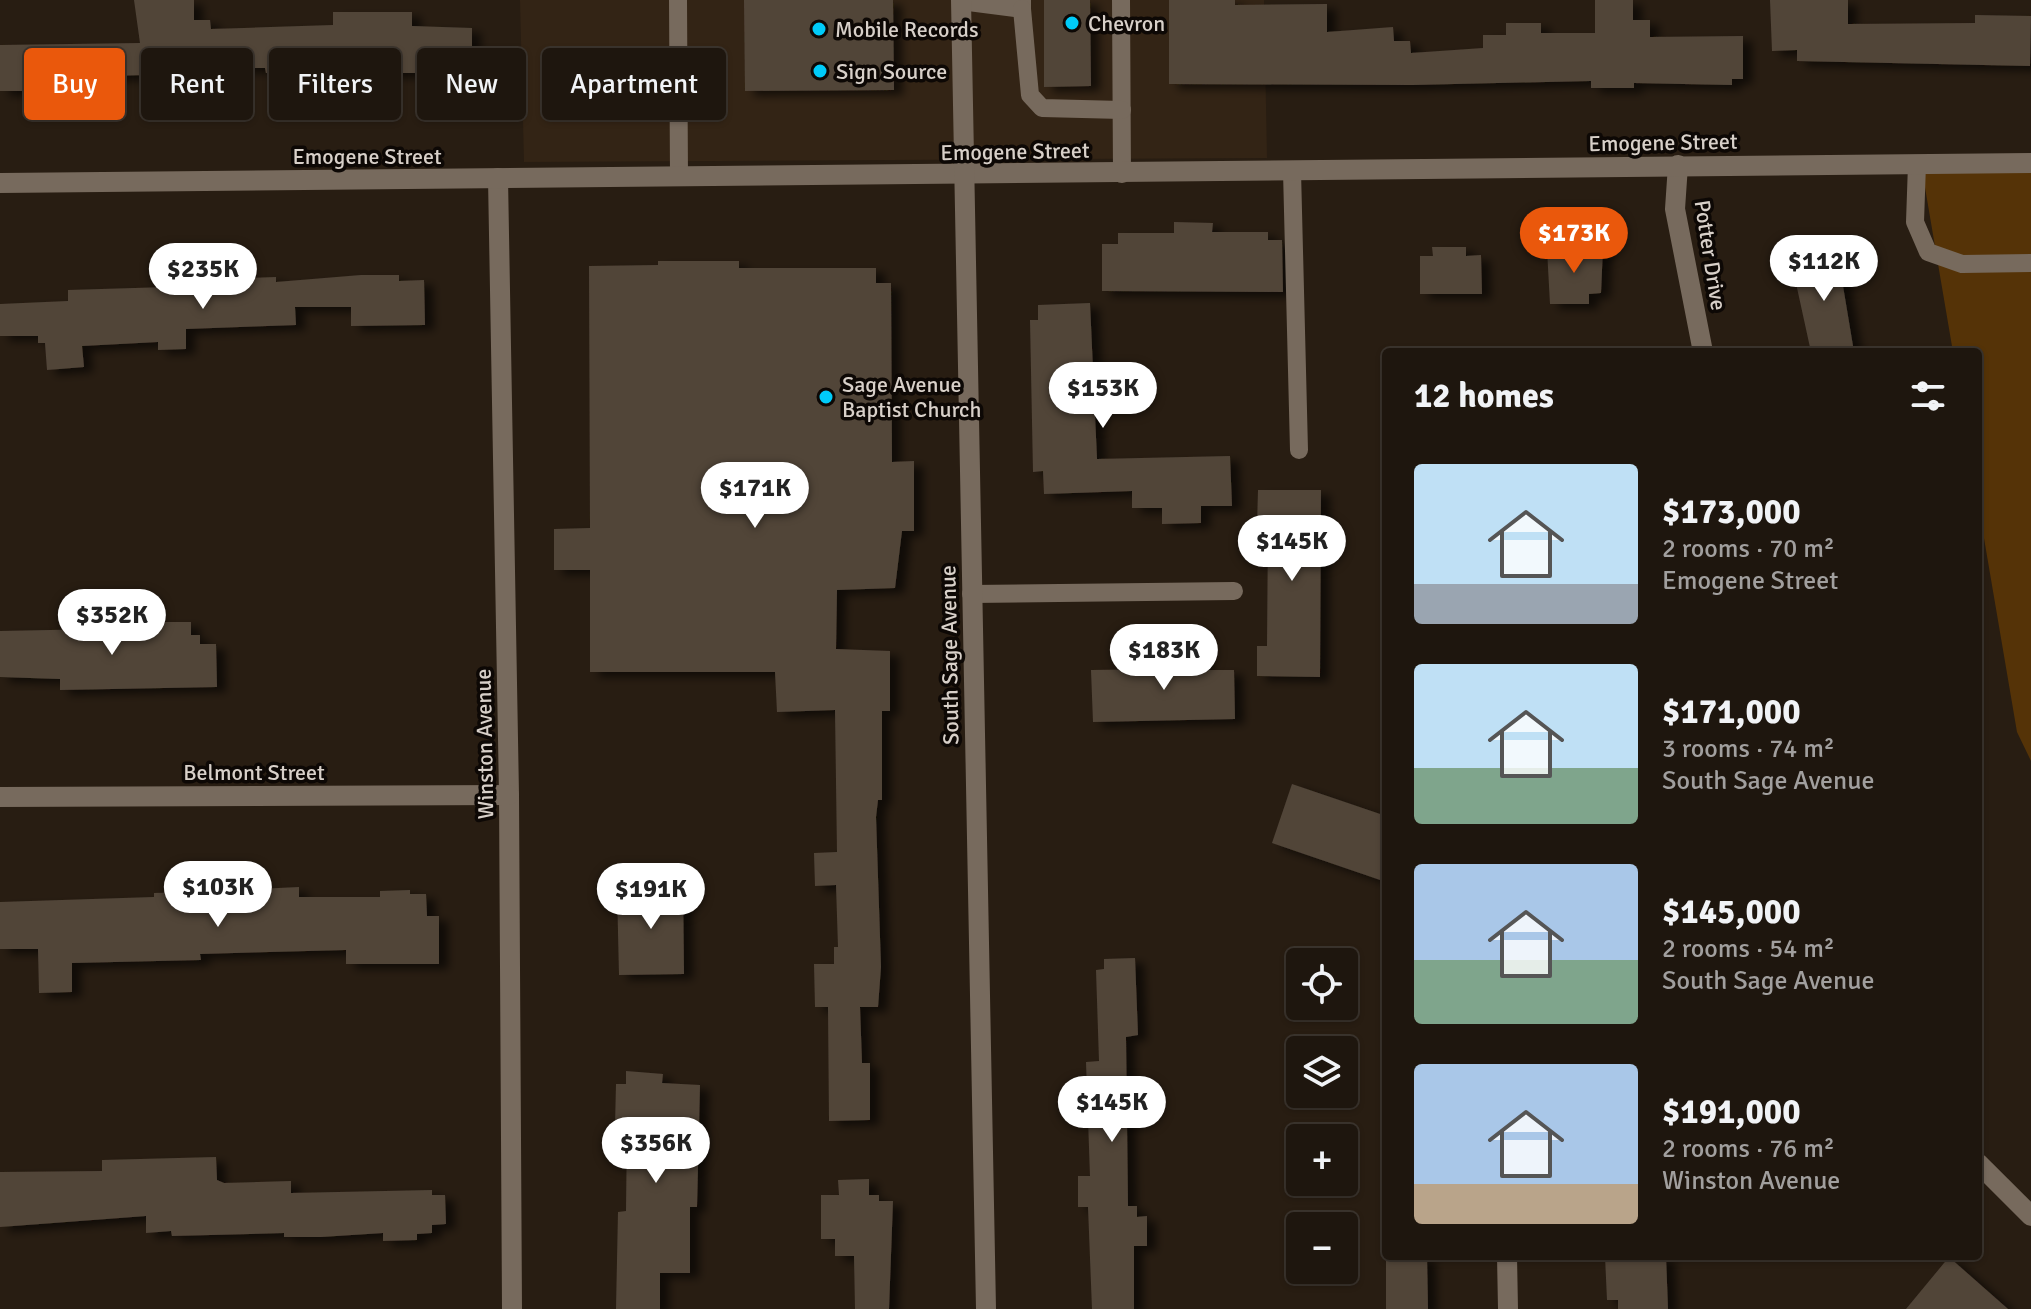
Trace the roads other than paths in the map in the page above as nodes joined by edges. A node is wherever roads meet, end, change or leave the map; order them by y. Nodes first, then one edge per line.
1 (678, 0) edge
2 (961, 0) edge
3 (1121, 0) edge
4 (1022, 5) edge
5 (1122, 110) junction
6 (2031, 163) edge
7 (1917, 164) junction
8 (1678, 165) junction
9 (1292, 171) junction
10 (1122, 174) junction
11 (679, 176) junction
12 (964, 176) junction
13 (498, 178) junction
14 (0, 183) edge
15 (2031, 263) edge
16 (1702, 348) edge
17 (1299, 450) dead end
18 (1234, 591) dead end
19 (971, 594) junction
20 (509, 795) junction
21 (0, 797) edge
22 (1982, 1167) edge
23 (2031, 1216) edge
24 (1507, 1260) edge
25 (512, 1309) edge
26 (986, 1309) edge
27 (1508, 1309) edge

1 - 11 lane
2 - 4 lane
2 - 12 street, South Sage Avenue
3 - 5 lane
4 - 5 lane
5 - 10 lane
6 - 7 street, Emogene Street
7 - 8 street, Emogene Street
7 - 15 lane
8 - 9 street, Emogene Street
8 - 16 street, Potter Drive
9 - 10 street, Emogene Street
9 - 17 lane
10 - 12 street, Emogene Street
11 - 12 street, Emogene Street
11 - 13 street, Emogene Street
12 - 19 street, South Sage Avenue
13 - 14 street, Emogene Street
13 - 20 street, Winston Avenue
18 - 19 lane
19 - 26 street, South Sage Avenue
20 - 21 street, Belmont Street
20 - 25 street, Winston Avenue
22 - 23 street
24 - 27 street

